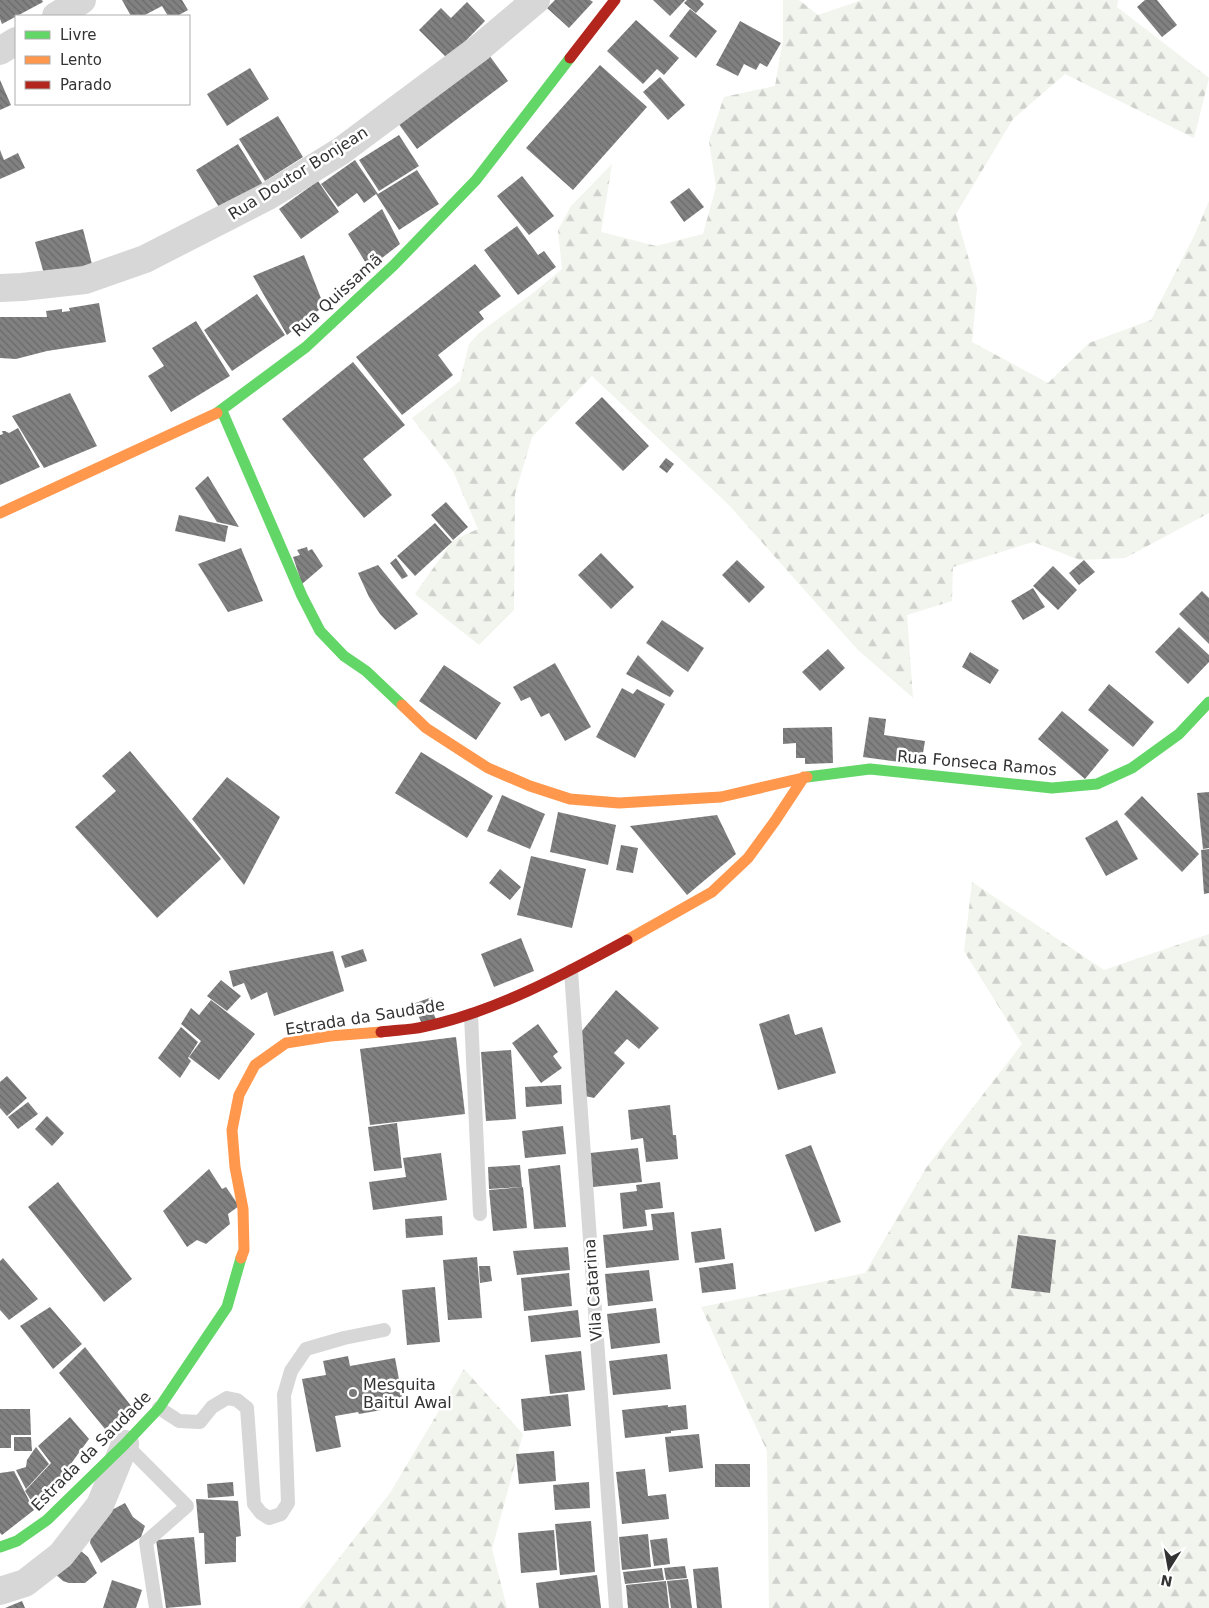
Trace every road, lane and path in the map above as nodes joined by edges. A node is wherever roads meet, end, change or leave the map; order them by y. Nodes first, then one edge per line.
1 (82, 0) edge
2 (536, 0) edge
3 (615, 0) edge
4 (58, 15) edge
5 (15, 42) edge
6 (0, 51) edge
7 (0, 288) edge
8 (222, 411) junction
9 (0, 513) edge
10 (1209, 702) edge
11 (804, 777) junction
12 (571, 971) junction
13 (471, 1016) junction
14 (480, 1214) dead end
15 (384, 1330) dead end
16 (160, 1408) junction
17 (125, 1444) junction
18 (0, 1547) edge
19 (0, 1591) edge
20 (156, 1608) edge
21 (616, 1608) edge

1 - 4 street
2 - 7 street, Rua Doutor Bonjean
3 - 8 street, Rua Quissamã
5 - 6 street
8 - 9 street, Rua Quissamã
8 - 11 street, Rua Fonseca Ramos
10 - 11 street, Rua Fonseca Ramos
11 - 12 street, Estrada da Saudade
12 - 13 street, Estrada da Saudade
12 - 21 lane, Vila Catarina
13 - 14 lane
13 - 16 street, Estrada da Saudade
15 - 16 lane
16 - 17 street, Estrada da Saudade
17 - 18 street, Estrada da Saudade
17 - 19 street
17 - 20 lane

